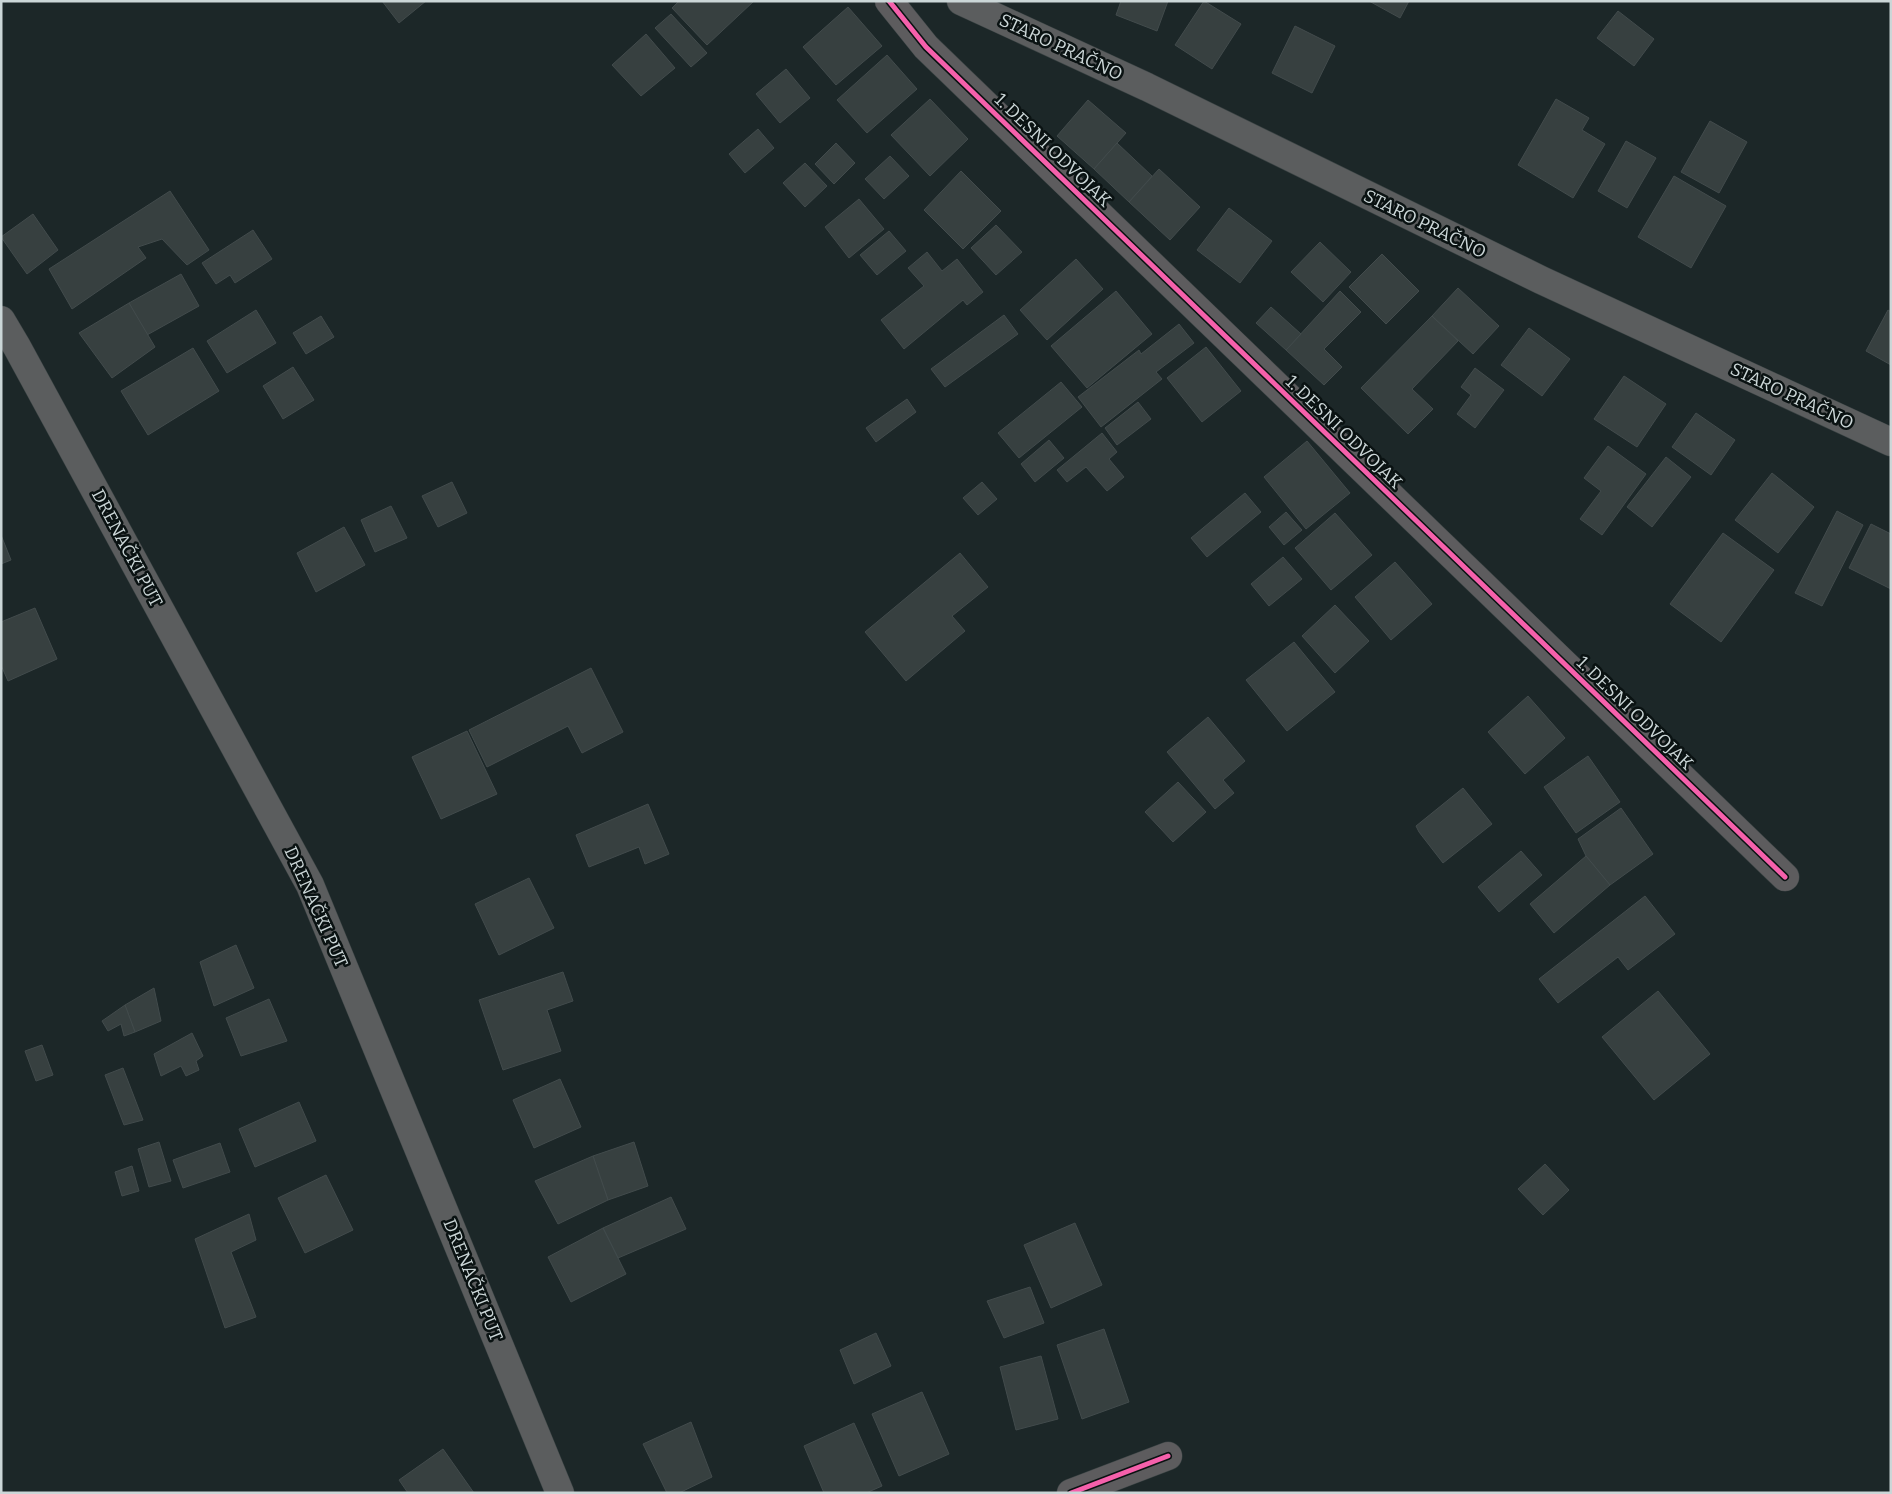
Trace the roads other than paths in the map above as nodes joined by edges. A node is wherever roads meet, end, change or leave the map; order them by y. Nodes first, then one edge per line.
1 (889, 1) edge
2 (962, 1) edge
3 (1, 320) edge
4 (1891, 442) edge
5 (1785, 877) dead end
6 (1168, 1456) dead end
7 (560, 1493) edge
8 (1071, 1493) edge

1 - 5 street, 1. DESNI ODVOJAK
2 - 4 main road, STARO PRAČNO
3 - 7 main road, DRENAČKI PUT
6 - 8 street

